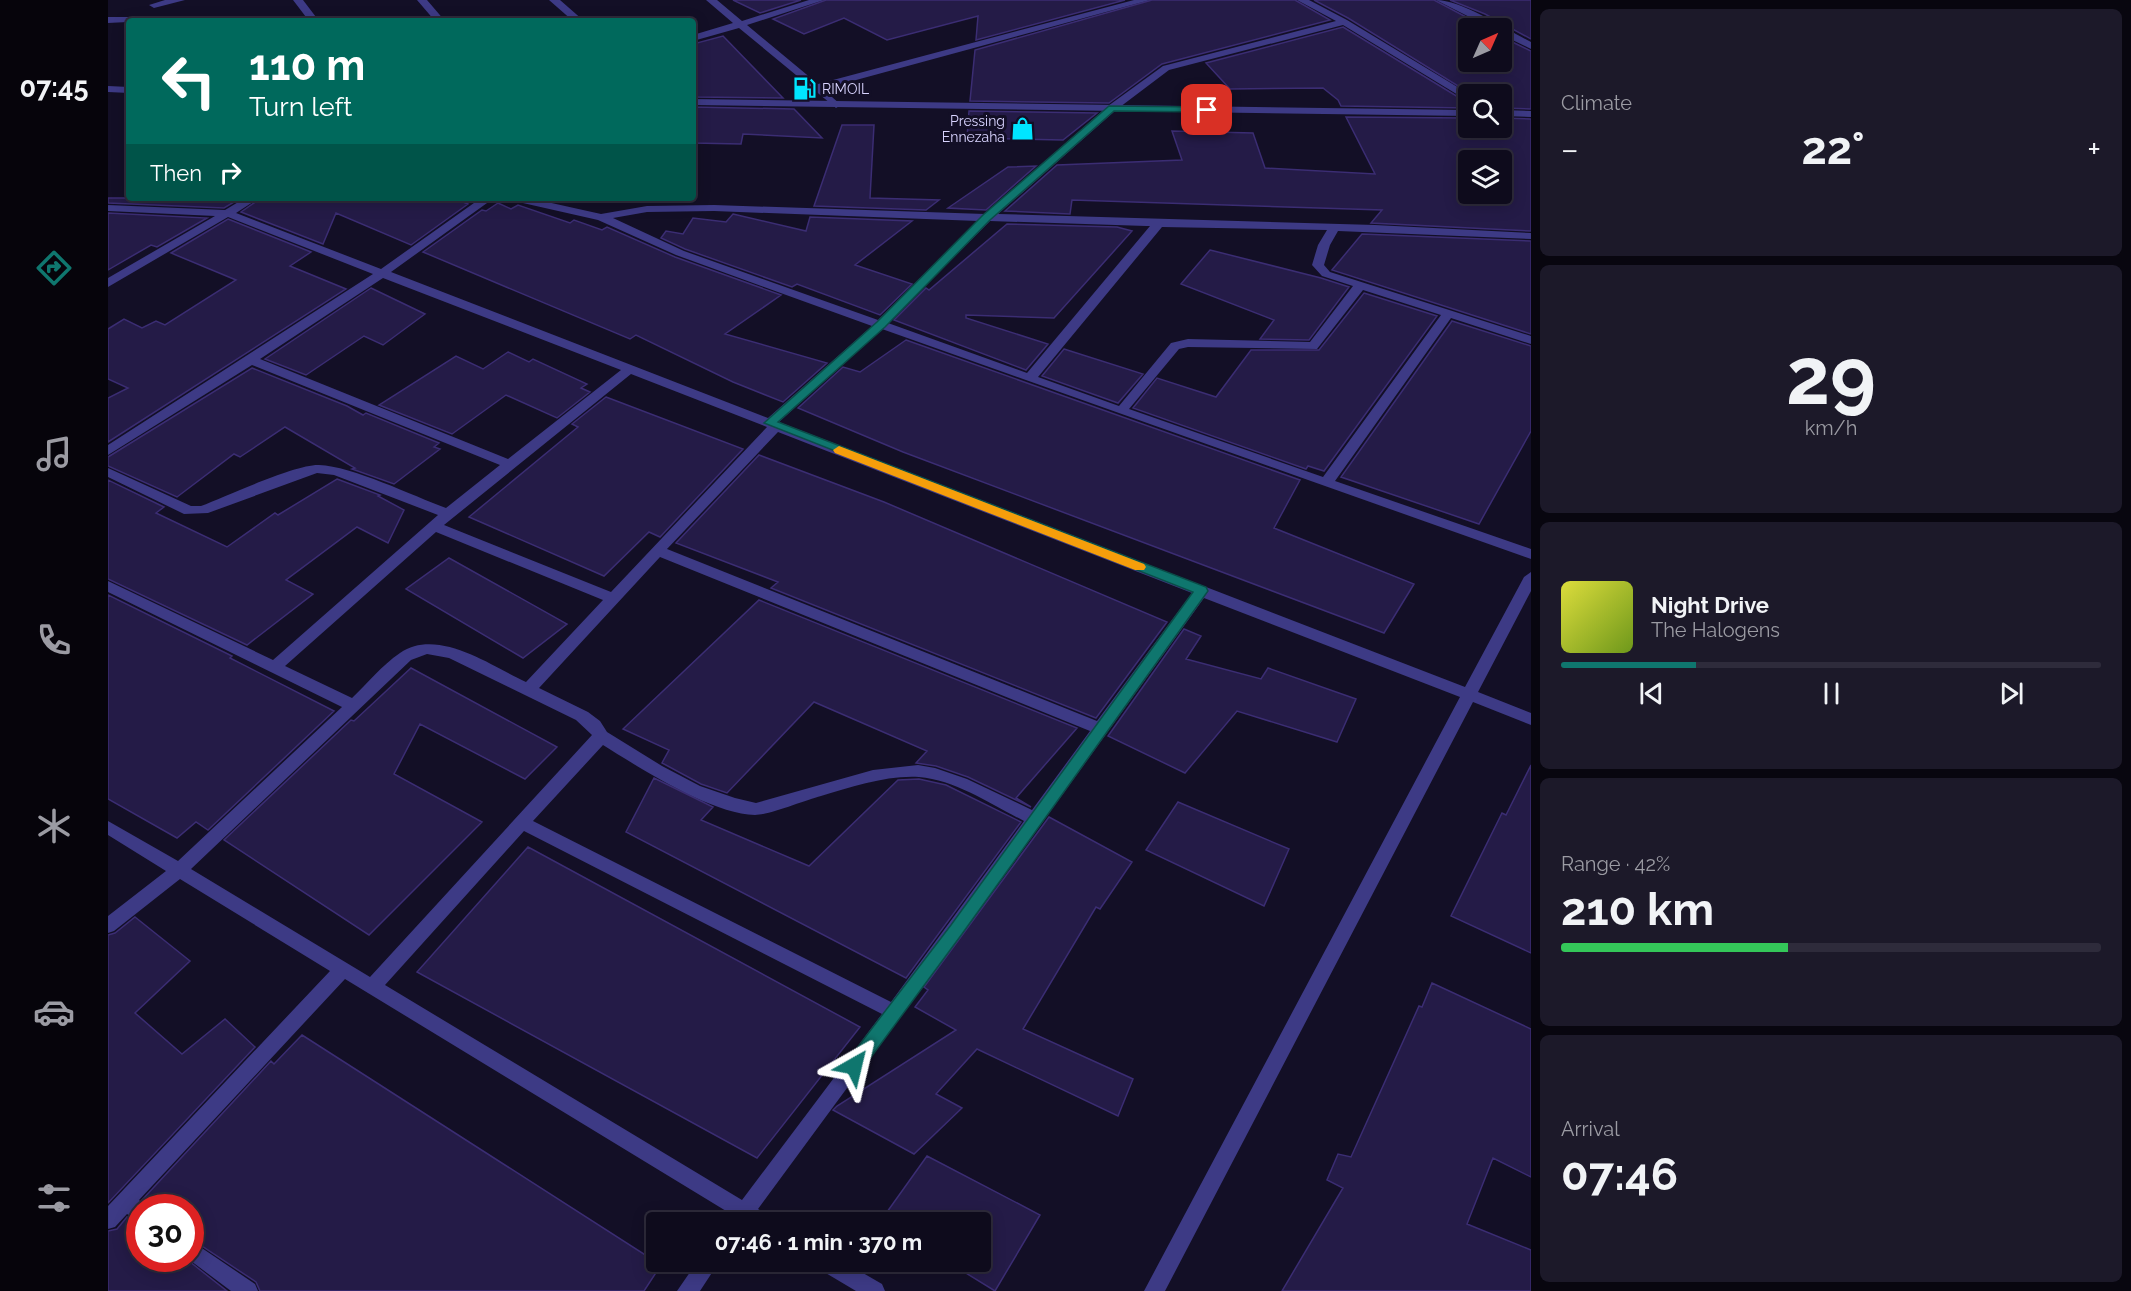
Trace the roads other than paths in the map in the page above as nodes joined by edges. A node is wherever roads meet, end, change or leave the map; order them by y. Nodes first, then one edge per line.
1 (180, 0) edge
2 (298, 0) edge
3 (422, 0) edge
4 (554, 0) edge
5 (711, 0) edge
6 (819, 0) edge
7 (1145, 0) edge
8 (1302, 0) edge
9 (1441, 0) edge
10 (152, 3) edge
11 (161, 18) edge
12 (312, 18) edge
13 (437, 18) edge
14 (575, 18) edge
15 (1477, 18) edge
16 (108, 20) edge
17 (126, 20) edge
18 (1344, 22) junction
19 (742, 26) junction
20 (1512, 36) edge
21 (696, 37) edge
22 (1529, 44) edge
23 (816, 88) junction
24 (108, 89) edge
25 (126, 90) edge
26 (1458, 92) edge
27 (696, 102) edge
28 (837, 105) junction
29 (1112, 108) junction
30 (1458, 113) edge
31 (1512, 113) edge
32 (1531, 114) edge
33 (248, 201) edge
34 (484, 201) edge
35 (528, 201) edge
36 (108, 208) edge
37 (227, 213) junction
38 (601, 217) junction
39 (987, 218) junction
40 (1158, 224) junction
41 (1335, 227) junction
42 (1531, 236) edge
43 (381, 272) junction
44 (108, 283) edge
45 (1360, 285) junction
46 (1449, 314) junction
47 (881, 324) junction
48 (1531, 340) edge
49 (251, 360) junction
50 (630, 369) junction
51 (1030, 378) junction
52 (1121, 411) junction
53 (773, 424) junction
54 (108, 451) edge
55 (509, 464) junction
56 (108, 472) edge
57 (1326, 483) junction
58 (448, 514) junction
59 (434, 526) junction
60 (656, 550) junction
61 (1531, 554) edge
62 (1531, 577) edge
63 (108, 586) edge
64 (1201, 591) junction
65 (613, 598) junction
66 (274, 667) junction
67 (529, 688) junction
68 (1469, 695) junction
69 (352, 705) junction
70 (1531, 719) edge
71 (1101, 729) junction
72 (602, 736) junction
73 (1036, 819) junction
74 (522, 823) junction
75 (108, 827) edge
76 (179, 870) junction
77 (108, 926) edge
78 (343, 969) junction
79 (372, 987) junction
80 (894, 1012) junction
81 (144, 1194) edge
82 (126, 1210) edge
83 (736, 1212) edge
84 (752, 1212) edge
85 (108, 1220) edge
86 (204, 1259) edge
87 (701, 1272) edge
88 (843, 1272) edge
89 (248, 1291) edge
90 (687, 1291) edge
91 (875, 1291) edge
92 (1154, 1291) edge

1 - 10 street
2 - 12 street
3 - 13 street
4 - 14 street
5 - 19 street
6 - 19 street
7 - 23 street
8 - 18 street
9 - 15 street
10 - 11 street
16 - 17 street
18 - 26 street
18 - 29 street
19 - 21 street
19 - 23 street
20 - 22 street
23 - 28 street
24 - 25 street
27 - 28 street
28 - 29 street
29 - 30 street
29 - 39 street
31 - 32 street
33 - 37 street
34 - 43 street
35 - 38 street
36 - 37 street
37 - 43 street
37 - 44 street
38 - 39 street
38 - 47 street
39 - 40 street
39 - 47 street
40 - 41 street
40 - 51 street
41 - 42 street
41 - 45 street
43 - 49 street
43 - 50 street
45 - 46 street
45 - 52 street
46 - 48 street
46 - 57 street
47 - 51 street
47 - 53 street
49 - 54 street
49 - 55 street
50 - 53 street
50 - 55 street
51 - 52 street
52 - 57 street
53 - 60 street
53 - 64 street
55 - 58 street
56 - 58 street
57 - 61 street
58 - 59 street
59 - 65 street
59 - 66 street
60 - 65 street
60 - 71 street
62 - 68 street
63 - 66 street
64 - 68 street
64 - 71 street
65 - 67 street
66 - 69 street
67 - 69 street
67 - 72 street
68 - 70 street
68 - 92 street
69 - 76 street
71 - 73 street
72 - 73 street
72 - 74 street
73 - 80 street
74 - 79 street
74 - 80 street
75 - 76 street
76 - 77 street
76 - 78 street
78 - 79 street
78 - 81 street
79 - 83 street
80 - 84 street
82 - 85 street
86 - 89 street
87 - 90 street
88 - 91 street

